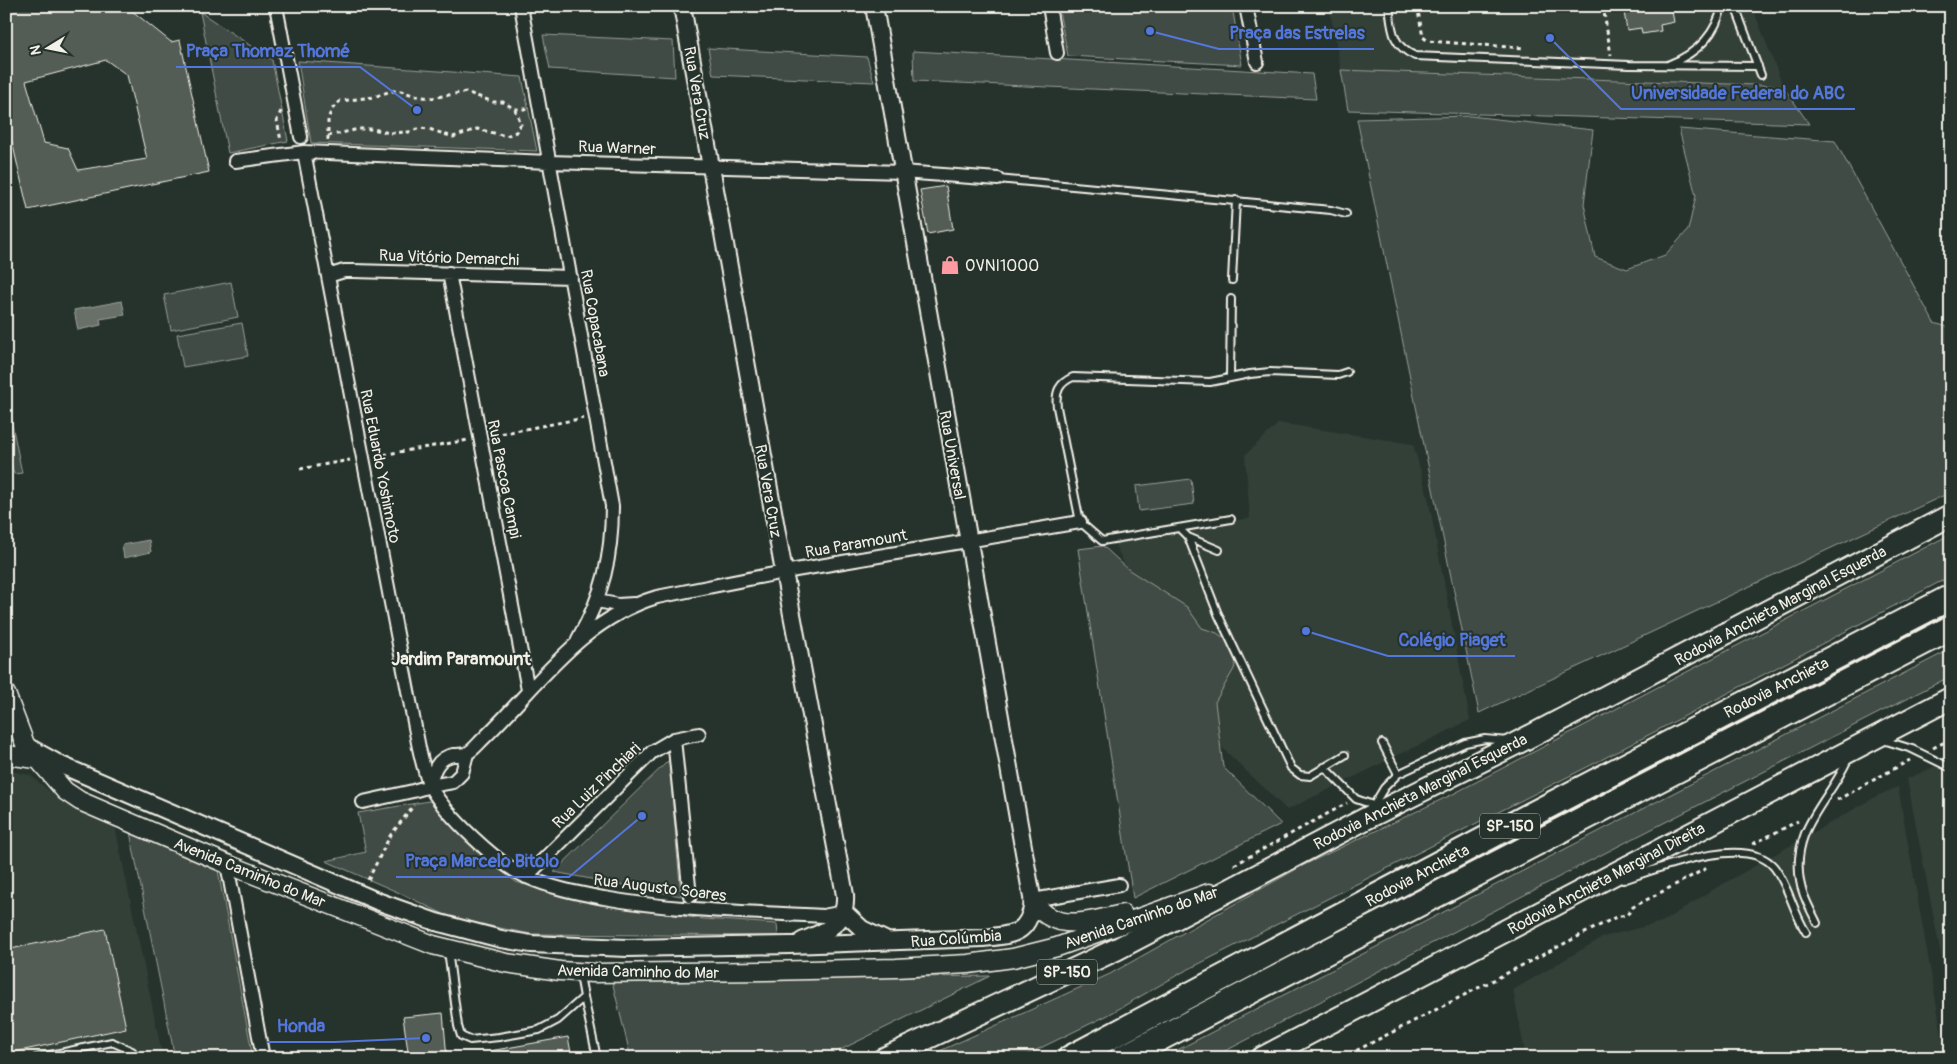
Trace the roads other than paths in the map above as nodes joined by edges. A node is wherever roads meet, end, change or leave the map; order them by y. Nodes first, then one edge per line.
1 (276, 6) edge
2 (521, 6) edge
3 (682, 6) edge
4 (874, 6) edge
5 (1049, 6) edge
6 (1246, 6) edge
7 (1388, 6) edge
8 (1722, 6) edge
9 (1735, 6) edge
10 (1057, 53) dead end
11 (1256, 62) dead end
12 (1667, 65) junction
13 (1758, 66) junction
14 (1761, 75) dead end
15 (301, 138) dead end
16 (304, 152) junction
17 (235, 161) dead end
18 (550, 162) junction
19 (711, 166) junction
20 (902, 172) junction
21 (998, 178) joint
22 (1236, 200) junction
23 (1346, 214) dead end
24 (450, 273) junction
25 (328, 276) junction
26 (571, 277) junction
27 (1232, 280) dead end
28 (1231, 299) dead end
29 (1347, 372) dead end
30 (1230, 377) junction
31 (1951, 515) edge
32 (1231, 519) dead end
33 (1080, 522) junction
34 (1179, 528) junction
35 (1188, 538) junction
36 (968, 541) junction
37 (1220, 550) dead end
38 (784, 572) junction
39 (1951, 597) edge
40 (597, 601) junction
41 (639, 604) junction
42 (1951, 628) edge
43 (577, 642) junction
44 (528, 690) junction
45 (6, 694) edge
46 (1951, 698) edge
47 (699, 734) dead end
48 (6, 736) edge
49 (1875, 738) junction
50 (674, 739) junction
51 (1519, 742) junction
52 (1382, 743) dead end
53 (25, 744) junction
54 (1852, 749) junction
55 (467, 754) junction
56 (1345, 754) dead end
57 (6, 755) edge
58 (43, 760) junction
59 (1324, 767) junction
60 (1951, 768) edge
61 (1398, 774) junction
62 (430, 786) junction
63 (363, 802) dead end
64 (1369, 812) junction
65 (226, 864) junction
66 (526, 877) junction
67 (1246, 881) junction
68 (1119, 885) dead end
69 (690, 896) dead end
70 (1570, 897) junction
71 (1033, 901) junction
72 (1177, 904) junction
73 (844, 912) junction
74 (1817, 923) dead end
75 (1806, 932) dead end
76 (889, 942) junction
77 (790, 945) junction
78 (448, 949) junction
79 (580, 972) junction
80 (584, 997) junction
81 (36, 1058) edge
82 (138, 1058) edge
83 (263, 1058) edge
84 (597, 1058) edge
85 (885, 1058) edge
86 (1070, 1058) edge
87 (1122, 1058) edge
88 (1262, 1058) edge

1 - 15 street
2 - 18 street, Rua Copacabana
3 - 19 street, Rua Vera Cruz
4 - 20 street, Rua Universal
5 - 10 street
6 - 11 street
7 - 12 lane
8 - 12 lane
9 - 13 lane
12 - 13 lane
13 - 14 lane
16 - 17 street, Rua Warner
16 - 18 street, Rua Warner
16 - 25 street, Rua Eduardo Yoshimoto
18 - 19 street, Rua Warner
18 - 26 street, Rua Copacabana
19 - 20 street, Rua Warner
19 - 38 street, Rua Vera Cruz
20 - 21 street, Rua Warner
20 - 36 street, Rua Universal
21 - 22 lane
22 - 23 lane
22 - 27 lane
24 - 25 street, Rua Vitório Demarchi
24 - 26 street, Rua Vitório Demarchi
24 - 44 street, Rua Pascoa Campi
25 - 62 street, Rua Eduardo Yoshimoto
26 - 40 street, Rua Copacabana
28 - 30 lane
29 - 30 lane
30 - 33 lane
31 - 51 highway, Rodovia Anchieta Marginal Esquerda / SP-150
32 - 34 lane
33 - 34 lane
33 - 36 street, Rua Paramount
34 - 35 lane
35 - 37 lane
35 - 59 lane
36 - 38 street, Rua Paramount
36 - 71 street, Rua Universal
38 - 41 street, Rua Paramount
38 - 73 street, Rua Vera Cruz
39 - 86 highway, Rodovia Anchieta / SP-150
40 - 41 street, Rua Paramount
40 - 43 street, Rua Copacabana
41 - 43 street, Rua Paramount
42 - 87 highway, Rodovia Anchieta / SP-150
43 - 44 street, Rua Paramount
44 - 55 street, Rua Paramount
45 - 53 main road
46 - 49 highway, Rodovia Anchieta Marginal Direita
47 - 50 street, Rua Luiz Pinchiari
48 - 53 main road
49 - 54 highway, Rodovia Anchieta Marginal Direita
49 - 60 lane
50 - 66 street, Rua Luiz Pinchiari
50 - 69 street
51 - 61 lane
51 - 64 highway, Rodovia Anchieta Marginal Esquerda / SP-150
52 - 61 lane
53 - 58 main road
54 - 70 highway, Rodovia Anchieta Marginal Direita
54 - 74 lane
55 - 62 street
55 - 62 street, Rua Paramount
56 - 59 lane
57 - 58 main road, Avenida Caminho do Mar
58 - 65 main road, Avenida Caminho do Mar
58 - 77 street, Avenida Caminho do Mar
59 - 64 lane
61 - 64 lane
62 - 63 street
62 - 66 street, Rua Augusto Soares
64 - 67 highway, Rodovia Anchieta Marginal Esquerda / SP-150
65 - 78 main road, Avenida Caminho do Mar
65 - 83 street
66 - 73 street, Rua Augusto Soares
67 - 72 main road, Avenida Caminho do Mar
67 - 85 highway, Rodovia Anchieta Marginal Esquerda / SP-150
68 - 71 street
70 - 75 lane
70 - 88 highway, Rodovia Anchieta Marginal Direita
71 - 72 main road
71 - 76 street, Rua Colúmbia
72 - 79 main road, Avenida Caminho do Mar
73 - 76 street, Rua Colúmbia
73 - 77 street
76 - 77 street, Rua Colúmbia
78 - 79 main road, Avenida Caminho do Mar
78 - 80 lane
79 - 80 lane
80 - 84 lane
81 - 82 lane

